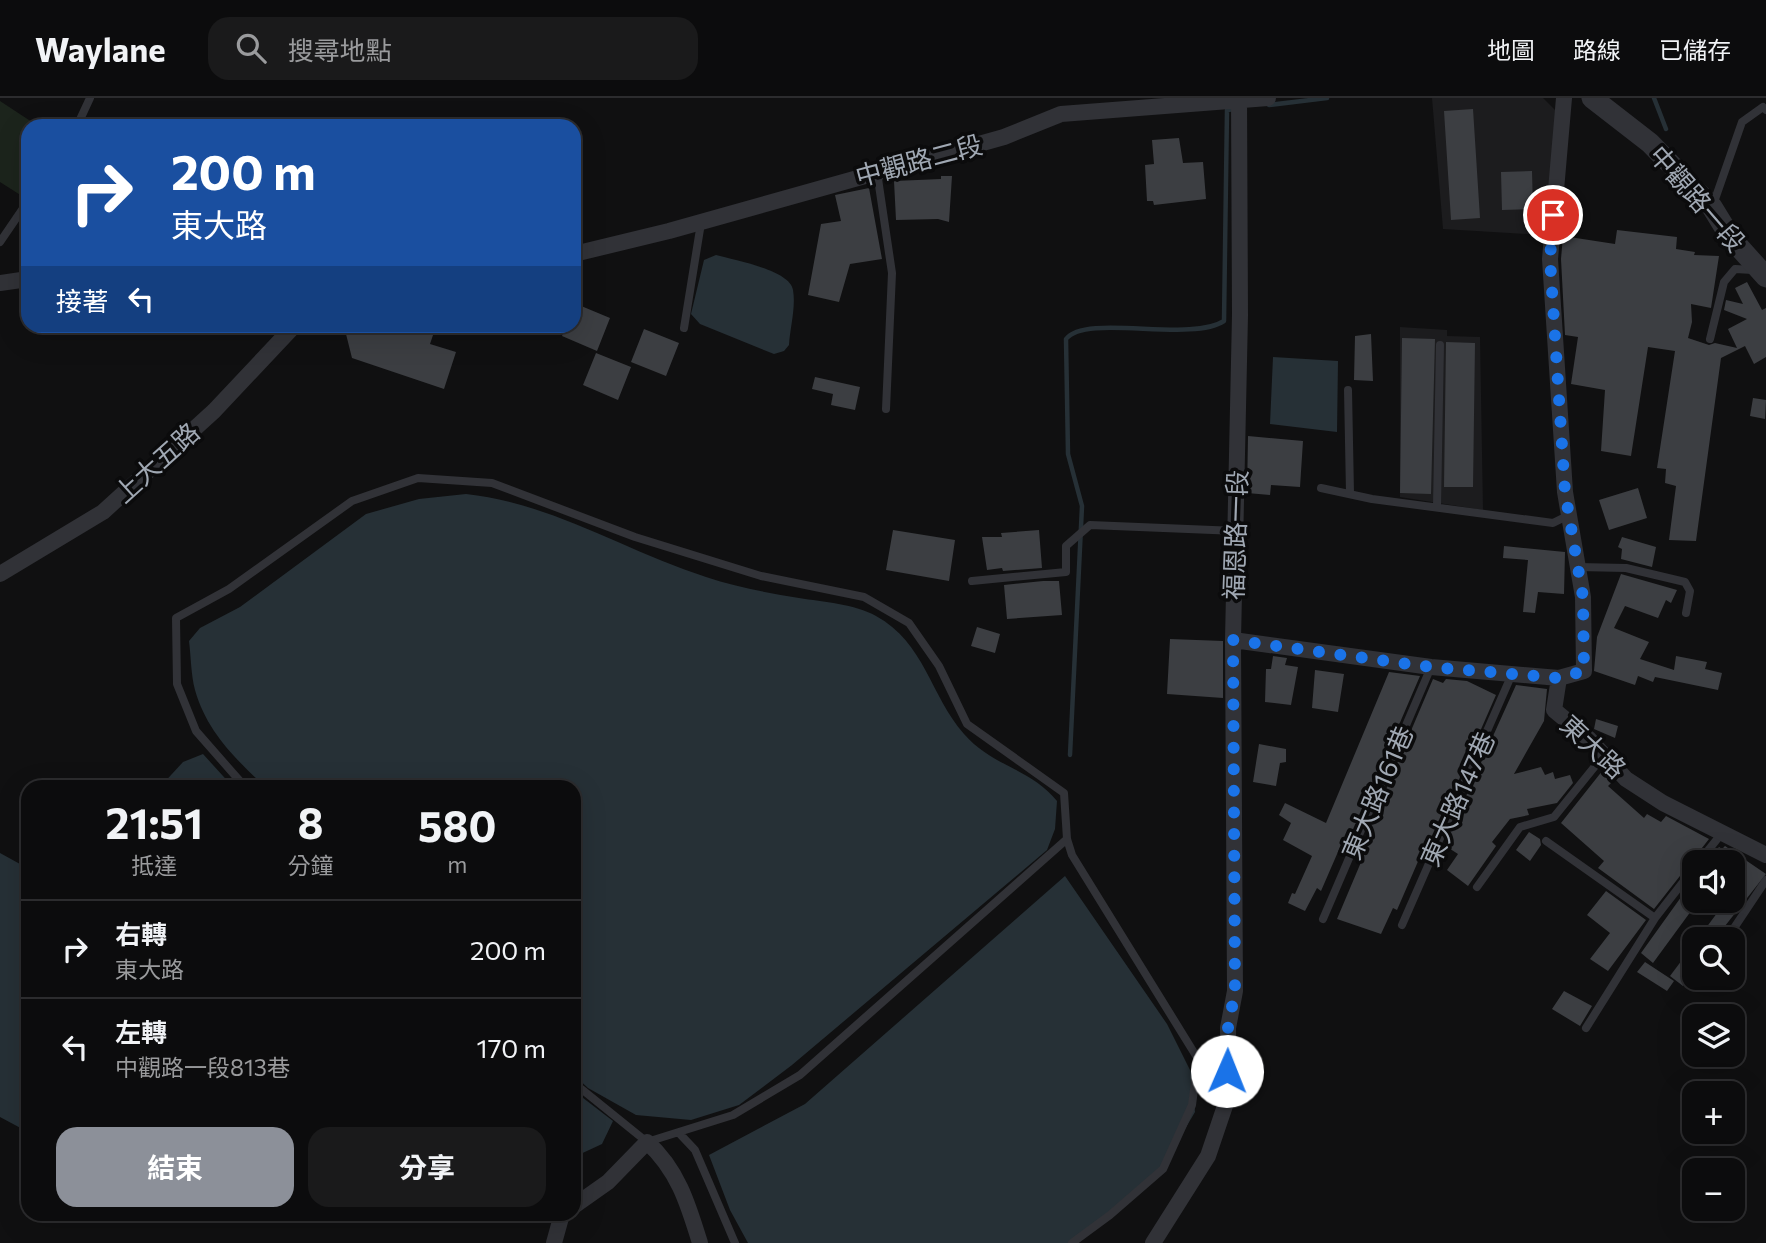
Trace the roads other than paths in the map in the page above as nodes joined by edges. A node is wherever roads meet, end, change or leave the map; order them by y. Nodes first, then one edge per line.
1 (90, 98) edge
2 (1268, 98) edge
3 (1564, 98) edge
4 (1592, 98) edge
5 (1239, 100) edge
6 (1766, 110) edge
7 (80, 119) edge
8 (877, 171) junction
9 (1712, 207) junction
10 (21, 211) edge
11 (701, 223) junction
12 (0, 242) edge
13 (581, 252) edge
14 (1763, 274) edge
15 (21, 280) edge
16 (0, 283) edge
17 (684, 328) dead end
18 (287, 333) edge
19 (1710, 339) dead end
20 (1440, 345) dead end
21 (1348, 390) dead end
22 (886, 409) dead end
23 (1321, 488) dead end
24 (1350, 493) junction
25 (1437, 506) junction
26 (1569, 515) junction
27 (1237, 531) junction
28 (1578, 567) junction
29 (0, 574) edge
30 (972, 581) dead end
31 (1686, 612) dead end
32 (1233, 640) junction
33 (1431, 667) junction
34 (1512, 674) junction
35 (1559, 678) junction
36 (1604, 755) junction
37 (239, 780) edge
38 (1722, 833) junction
39 (1067, 839) junction
40 (1546, 841) dead end
41 (1708, 850) edge
42 (1766, 855) edge
43 (1766, 880) edge
44 (1682, 883) edge
45 (1477, 887) dead end
46 (1655, 918) junction
47 (1323, 919) dead end
48 (1402, 925) dead end
49 (1735, 927) edge
50 (1586, 1028) dead end
51 (1228, 1046) junction
52 (1198, 1059) junction
53 (581, 1089) edge
54 (679, 1133) junction
55 (647, 1142) junction
56 (581, 1201) edge
57 (560, 1221) edge
58 (554, 1243) edge
59 (700, 1243) edge
60 (735, 1243) edge
61 (1072, 1243) edge
62 (1153, 1243) edge

1 - 7 lane
2 - 5 street, 中觀路二段
3 - 26 street
4 - 9 street, 中觀路一段
5 - 8 street, 中觀路二段
5 - 27 street, 福恩路一段
6 - 9 lane
8 - 11 street, 中觀路二段
8 - 22 lane
9 - 14 street, 中觀路一段
10 - 12 lane
11 - 13 street, 中觀路二段
11 - 17 lane
14 - 19 lane
15 - 16 street
18 - 29 street, 上大五路
20 - 25 lane
21 - 24 lane
23 - 24 lane
24 - 25 lane
25 - 26 lane
26 - 28 street
27 - 30 lane
27 - 32 street, 福恩路一段
28 - 31 lane
28 - 35 street
32 - 33 street, 東大路
32 - 51 street, 福恩路一段
33 - 34 street, 東大路
33 - 47 lane, 東大路161巷
34 - 35 street, 東大路
34 - 48 lane, 東大路147巷
35 - 36 street, 東大路
36 - 38 street, 東大路
36 - 45 lane
37 - 39 lane
38 - 41 lane
38 - 42 street, 東大路
39 - 52 lane
39 - 54 lane
40 - 46 lane
43 - 49 lane
44 - 46 lane
46 - 50 lane
51 - 52 lane
51 - 62 street, 福恩路一段
52 - 61 lane
53 - 55 lane
54 - 55 lane
54 - 60 lane
55 - 56 street
55 - 59 street
57 - 58 street

